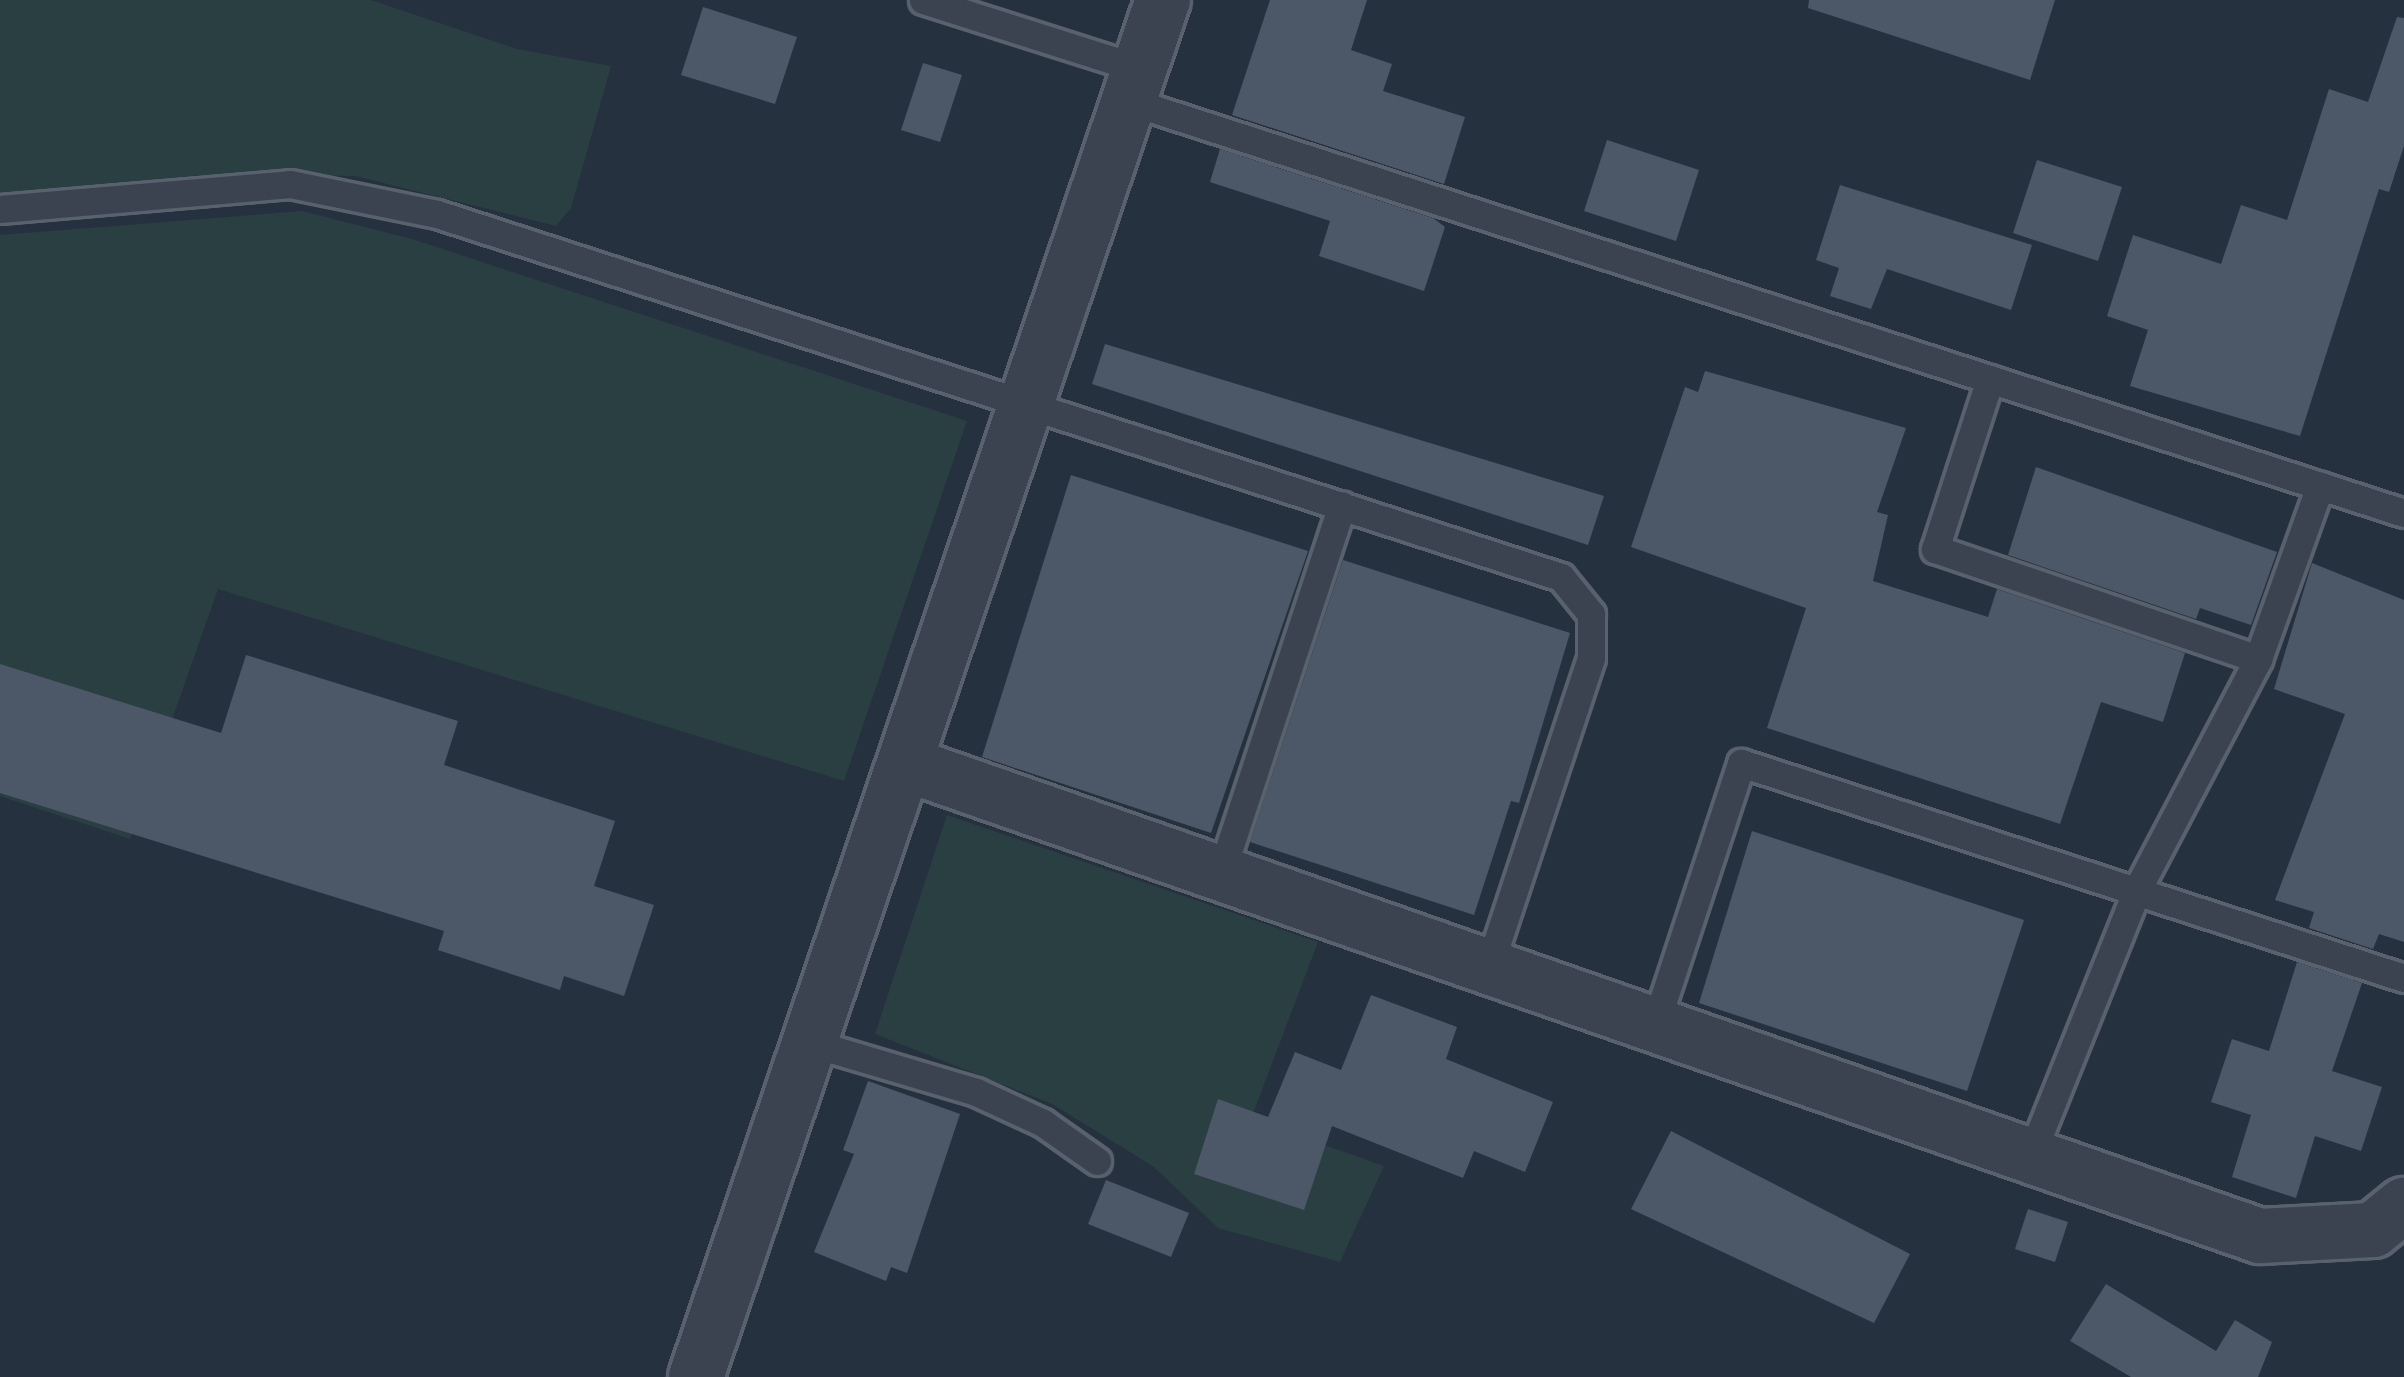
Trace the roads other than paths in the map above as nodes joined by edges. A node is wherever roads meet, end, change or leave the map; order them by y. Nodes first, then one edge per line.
1 (923, 0) edge
2 (1163, 0) edge
3 (1134, 85) junction
4 (0, 209) edge
5 (1990, 379) junction
6 (1028, 402) junction
7 (2320, 486) junction
8 (1342, 505) junction
9 (2404, 513) edge
10 (2258, 659) junction
11 (906, 764) junction
12 (1221, 873) junction
13 (2138, 888) junction
14 (1489, 967) junction
15 (2404, 978) edge
16 (1655, 1025) junction
17 (811, 1043) junction
18 (2031, 1155) junction
19 (1097, 1161) dead end
20 (2404, 1204) edge
21 (696, 1377) edge

1 - 3 lane
2 - 3 street
3 - 5 lane
3 - 6 street
4 - 6 lane
5 - 7 lane
5 - 10 lane
6 - 8 lane
6 - 11 street
7 - 9 lane
7 - 10 lane
8 - 12 lane
8 - 14 lane
10 - 13 lane
11 - 12 street
11 - 17 street
12 - 14 street
13 - 15 lane
13 - 16 lane
13 - 18 lane
14 - 16 street
16 - 18 street
17 - 19 lane
17 - 21 street
18 - 20 street

